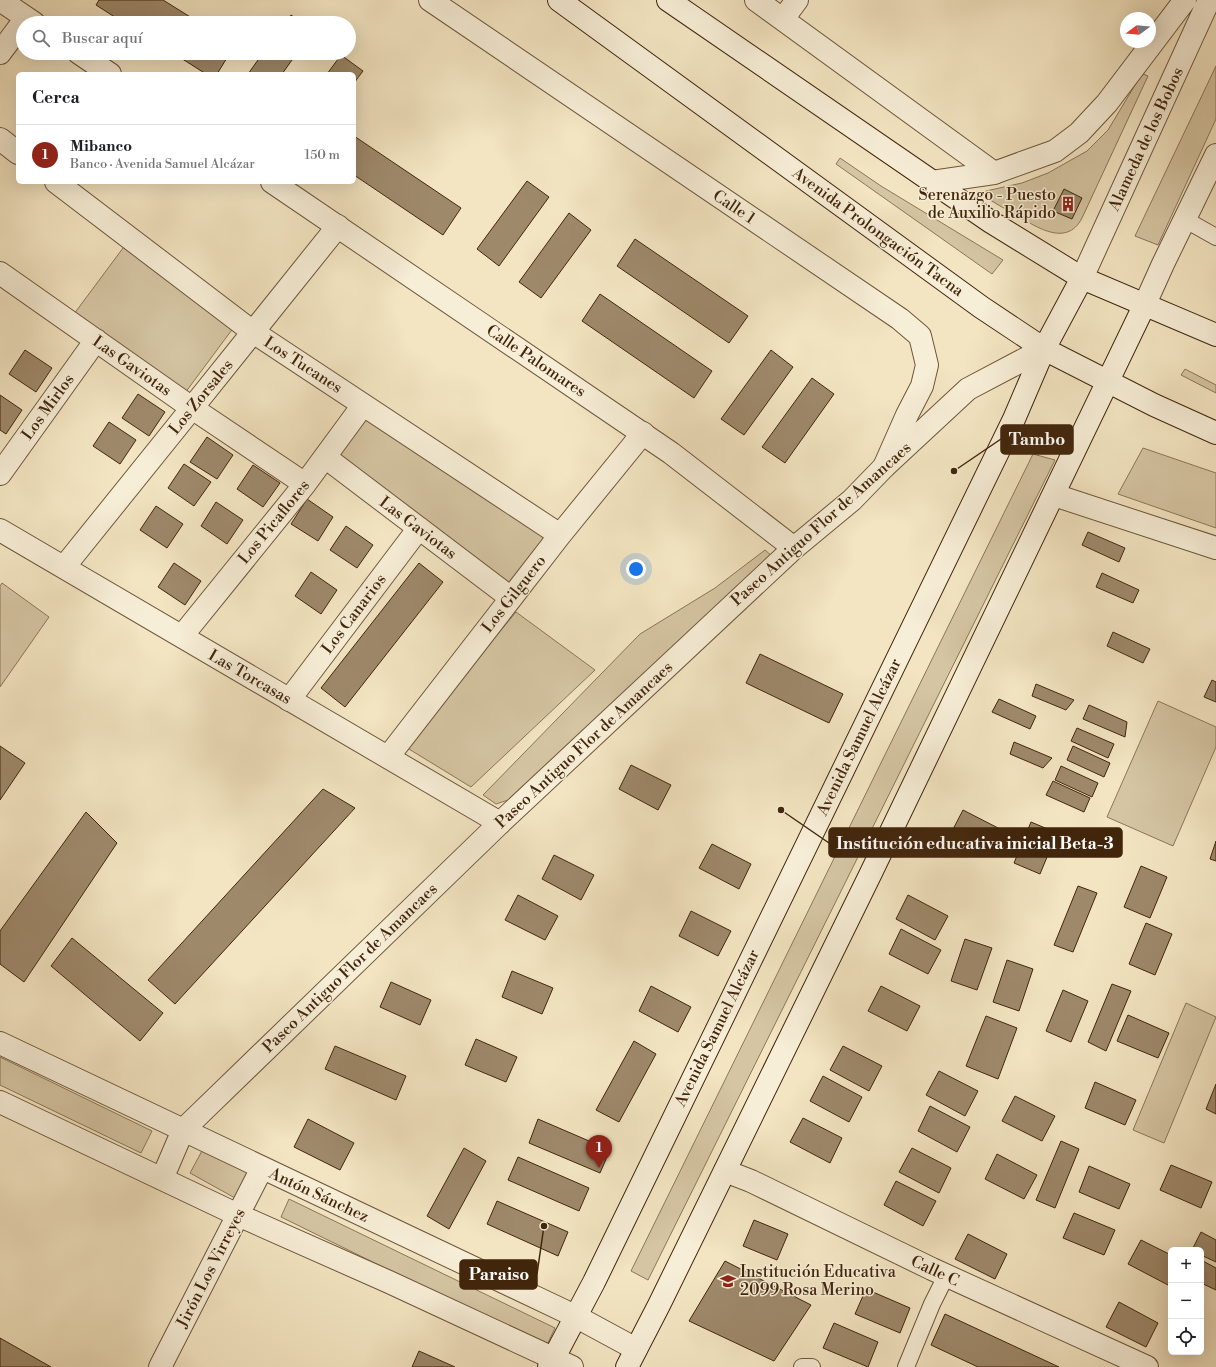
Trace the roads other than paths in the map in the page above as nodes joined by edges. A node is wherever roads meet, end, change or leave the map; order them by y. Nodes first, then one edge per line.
1 (0, 0) edge
2 (430, 0) edge
3 (559, 0) edge
4 (668, 0) edge
5 (756, 0) edge
6 (797, 0) edge
7 (1185, 0) edge
8 (1209, 0) edge
9 (24, 16) edge
10 (783, 19) junction
11 (16, 35) edge
12 (0, 52) edge
13 (89, 60) edge
14 (107, 72) edge
15 (0, 139) edge
16 (16, 151) edge
17 (1216, 155) edge
18 (994, 174) junction
19 (932, 182) junction
20 (59, 184) edge
21 (275, 184) edge
22 (1184, 219) junction
23 (338, 226) junction
24 (1216, 236) edge
25 (0, 273) edge
26 (1082, 278) junction
27 (1145, 304) junction
28 (253, 332) junction
29 (1216, 335) edge
30 (96, 340) junction
31 (1044, 349) junction
32 (1108, 381) junction
33 (363, 405) junction
34 (192, 408) junction
35 (1216, 433) edge
36 (643, 434) junction
37 (325, 457) junction
38 (884, 466) junction
39 (0, 474) edge
40 (305, 484) junction
41 (1054, 495) junction
42 (419, 528) junction
43 (0, 530) edge
44 (560, 535) junction
45 (794, 548) junction
46 (1216, 548) edge
47 (64, 567) junction
48 (511, 598) junction
49 (182, 636) junction
50 (290, 700) junction
51 (388, 757) junction
52 (500, 823) junction
53 (0, 1043) edge
54 (0, 1102) edge
55 (183, 1130) junction
56 (262, 1168) junction
57 (725, 1171) junction
58 (162, 1180) junction
59 (238, 1215) junction
60 (946, 1276) junction
61 (575, 1316) junction
62 (631, 1358) edge
63 (558, 1364) edge
64 (160, 1367) edge
65 (802, 1367) edge
66 (812, 1367) edge
67 (906, 1367) edge
68 (1147, 1367) edge

1 - 9 street
2 - 38 street, Calle 1
3 - 31 street, Avenida Prolongación Tacna
4 - 19 street
5 - 10 street
6 - 10 street
7 - 18 street
8 - 26 street, Alameda de los Bobos
10 - 18 street
11 - 12 street
13 - 14 street
15 - 16 street
17 - 22 street
18 - 19 street
19 - 26 street
20 - 28 street, Los Tucanes
21 - 23 street, Calle Palomares
22 - 24 lane
22 - 27 street
23 - 28 street, Los Zorsales
23 - 36 street, Calle Palomares
25 - 30 street, Las Gaviotas
26 - 27 street
26 - 31 street, Avenida Samuel Alcázar
27 - 29 street
27 - 32 street
28 - 33 street, Los Tucanes
28 - 34 street, Los Zorsales
30 - 34 street, Las Gaviotas
30 - 39 street, Los Mirlos
31 - 32 street, Avenida Prolongación Tacna
31 - 38 street, Paseo Antiguo Flor de Amancaes
31 - 61 street, Avenida Samuel Alcázar
32 - 35 street, Avenida Prolongación Tacna
32 - 41 street
33 - 37 street, Los Picaflores
33 - 44 street, Los Tucanes
34 - 40 street, Las Gaviotas
34 - 47 street, Los Zorsales
36 - 44 street, Los Gilguero
36 - 45 street, Calle Palomares
37 - 40 street, Los Picaflores
37 - 42 street, Las Gaviotas
38 - 45 street, Paseo Antiguo Flor de Amancaes
40 - 49 street, Los Picaflores
41 - 46 street
41 - 57 street
42 - 48 street, Las Gaviotas
42 - 50 street, Los Canarios
43 - 47 street, Las Torcasas
44 - 48 street, Los Gilguero
45 - 52 street, Paseo Antiguo Flor de Amancaes
47 - 49 street, Las Torcasas
48 - 51 street, Los Gilguero
49 - 50 street, Las Torcasas
50 - 51 street, Las Torcasas
51 - 52 street, Las Torcasas
52 - 55 street, Paseo Antiguo Flor de Amancaes
53 - 55 street, Antón Sánchez
54 - 58 street
55 - 56 street, Antón Sánchez
55 - 58 street, Paseo Antiguo Flor de Amancaes
56 - 59 street, Jirón Los Virreyes
56 - 61 street, Antón Sánchez
57 - 60 street, Calle C
57 - 62 street
58 - 59 street
59 - 63 street
59 - 64 street, Jirón Los Virreyes
60 - 67 lane
60 - 68 street, Calle C
61 - 62 street, Antón Sánchez
61 - 63 street, Avenida Samuel Alcázar
65 - 66 lane

